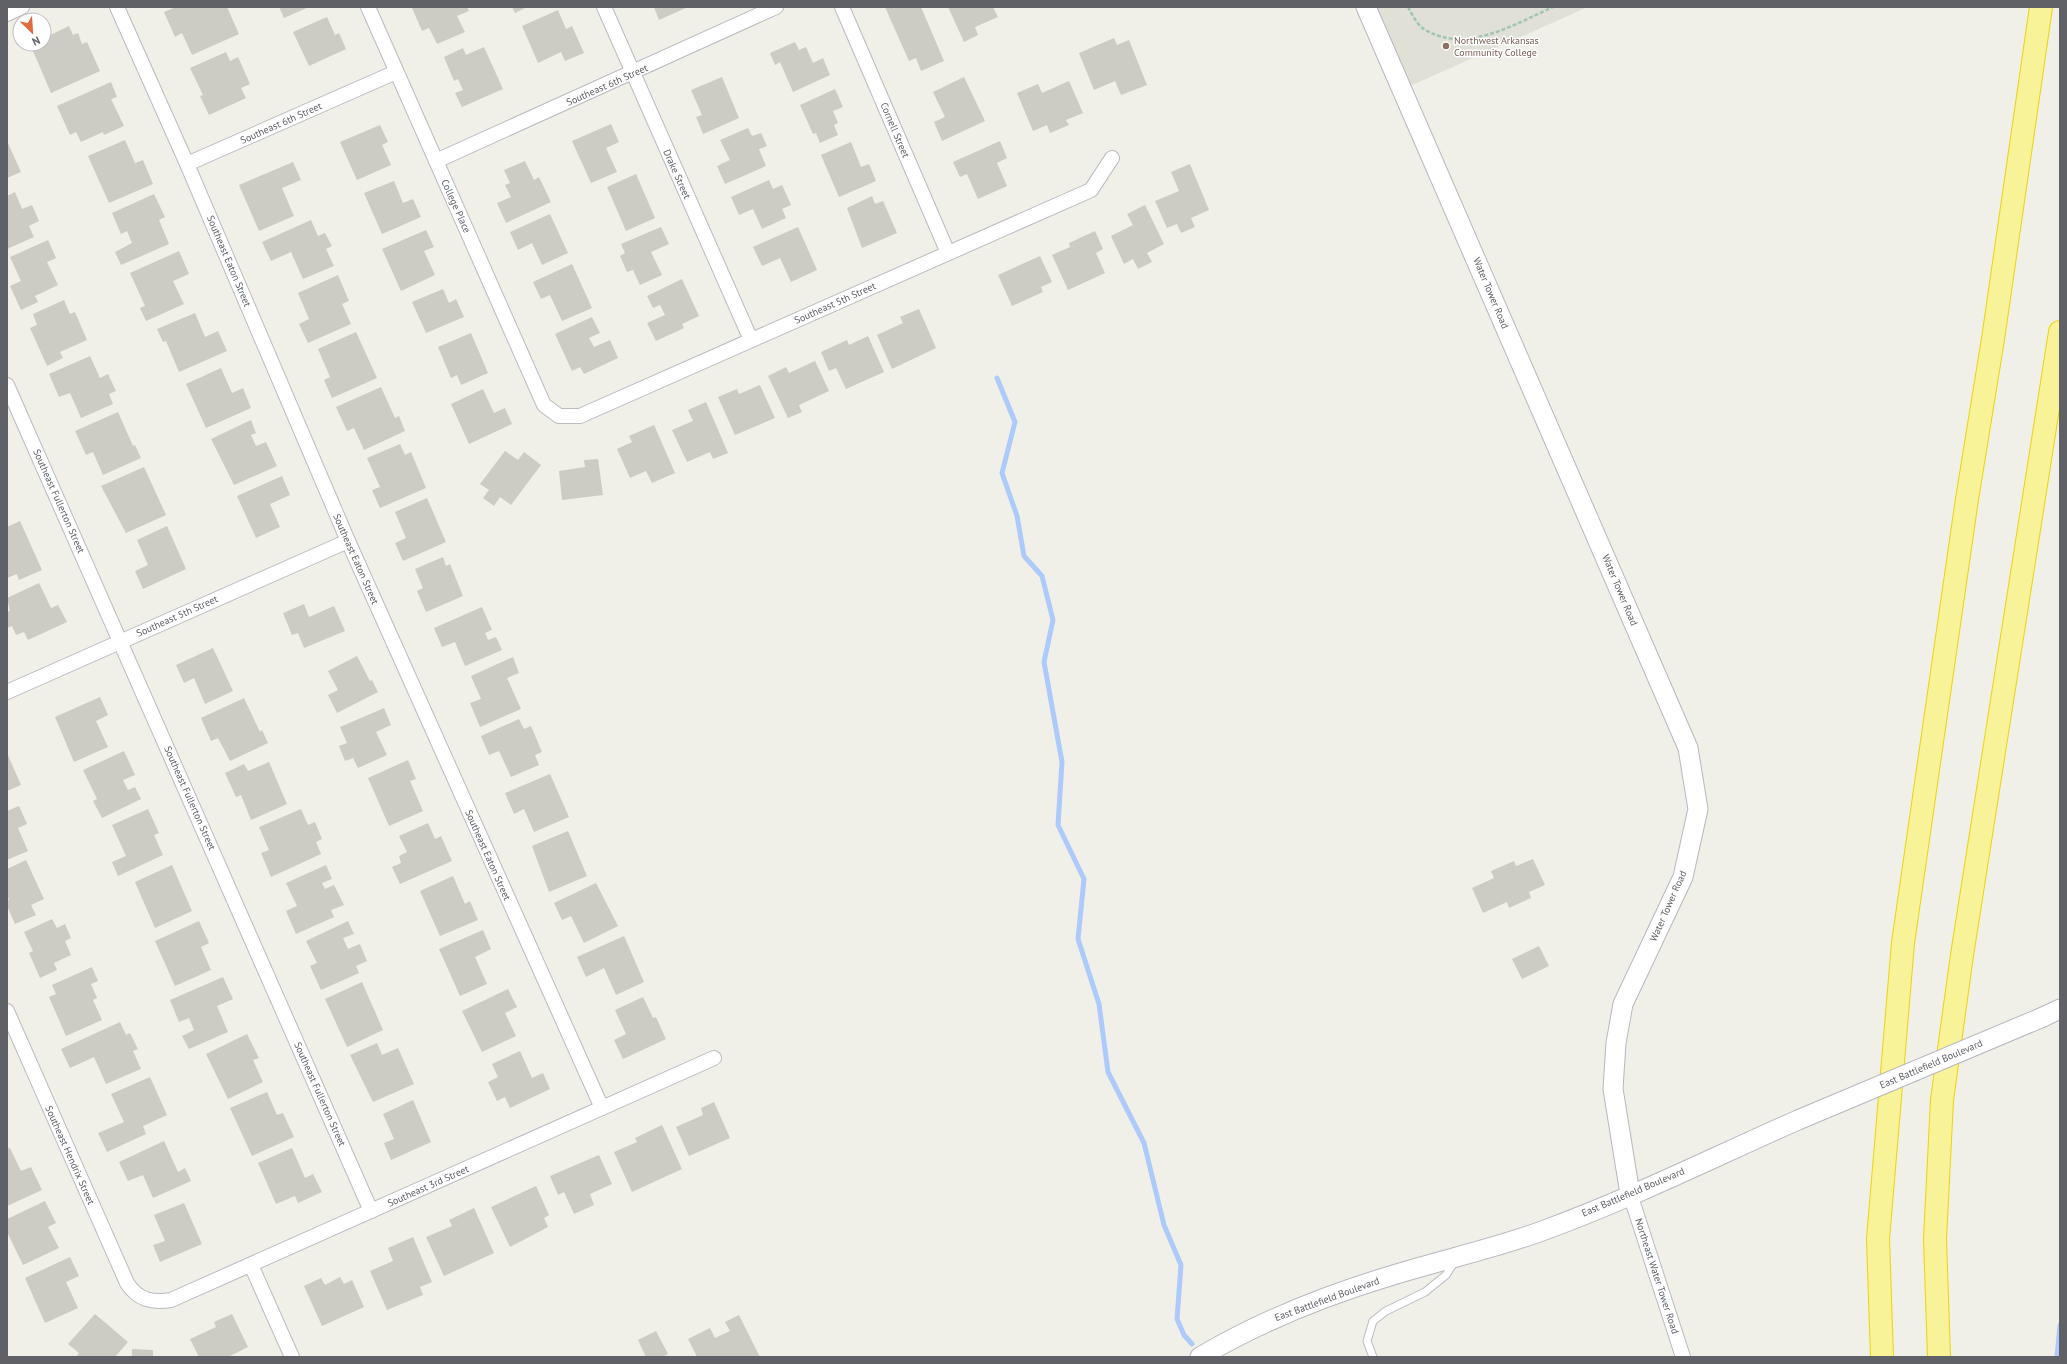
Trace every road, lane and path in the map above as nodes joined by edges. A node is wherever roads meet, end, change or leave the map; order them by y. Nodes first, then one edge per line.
1 (22, 7) edge
2 (117, 7) edge
3 (368, 7) edge
4 (604, 7) edge
5 (776, 7) edge
6 (842, 7) edge
7 (1366, 7) edge
8 (1408, 7) edge
9 (1553, 7) edge
10 (2039, 13) edge
11 (7, 14) edge
12 (396, 72) junction
13 (633, 73) junction
14 (1112, 158) dead end
15 (436, 161) junction
16 (187, 164) junction
17 (948, 253) junction
18 (2060, 332) edge
19 (751, 340) junction
20 (7, 385) edge
21 (544, 405) joint
22 (348, 541) junction
23 (121, 641) junction
24 (7, 692) edge
25 (2060, 1009) edge
26 (7, 1011) edge
27 (714, 1058) dead end
28 (602, 1108) junction
29 (1630, 1194) junction
30 (371, 1211) junction
31 (1458, 1258) junction
32 (251, 1265) junction
33 (139, 1296) joint
34 (292, 1357) edge
35 (1200, 1357) edge
36 (1373, 1357) edge
37 (1683, 1357) edge
38 (1882, 1357) edge
39 (1939, 1357) edge

1 - 11 street
2 - 16 street, Southeast Eaton Street
3 - 12 street, College Place
4 - 13 street, Drake Street
5 - 13 street, Southeast 6th Street
6 - 17 street, Cornell Street
7 - 29 street, Water Tower Road
8 - 9 path
10 - 38 highway
12 - 15 street, College Place
12 - 16 street, Southeast 6th Street
13 - 15 street, Southeast 6th Street
13 - 19 street, Drake Street
14 - 17 street, Southeast 5th Street
15 - 21 street, College Place
16 - 22 street, Southeast Eaton Street
17 - 19 street, Southeast 5th Street
18 - 39 highway
19 - 21 street, Southeast 5th Street
20 - 23 street, Southeast Fullerton Street
22 - 23 street, Southeast 5th Street
22 - 28 street, Southeast Eaton Street
23 - 24 street, Southeast 5th Street
23 - 30 street, Southeast Fullerton Street
25 - 29 street, East Battlefield Boulevard, bridge
26 - 33 street, Southeast Hendrix Street
27 - 28 street, Southeast 3rd Street
28 - 30 street, Southeast 3rd Street
29 - 31 street, East Battlefield Boulevard
29 - 37 street, Northeast Water Tower Road
30 - 32 street, Southeast 3rd Street
31 - 35 street, East Battlefield Boulevard
31 - 36 lane
32 - 33 street, Southeast 3rd Street
32 - 34 street

